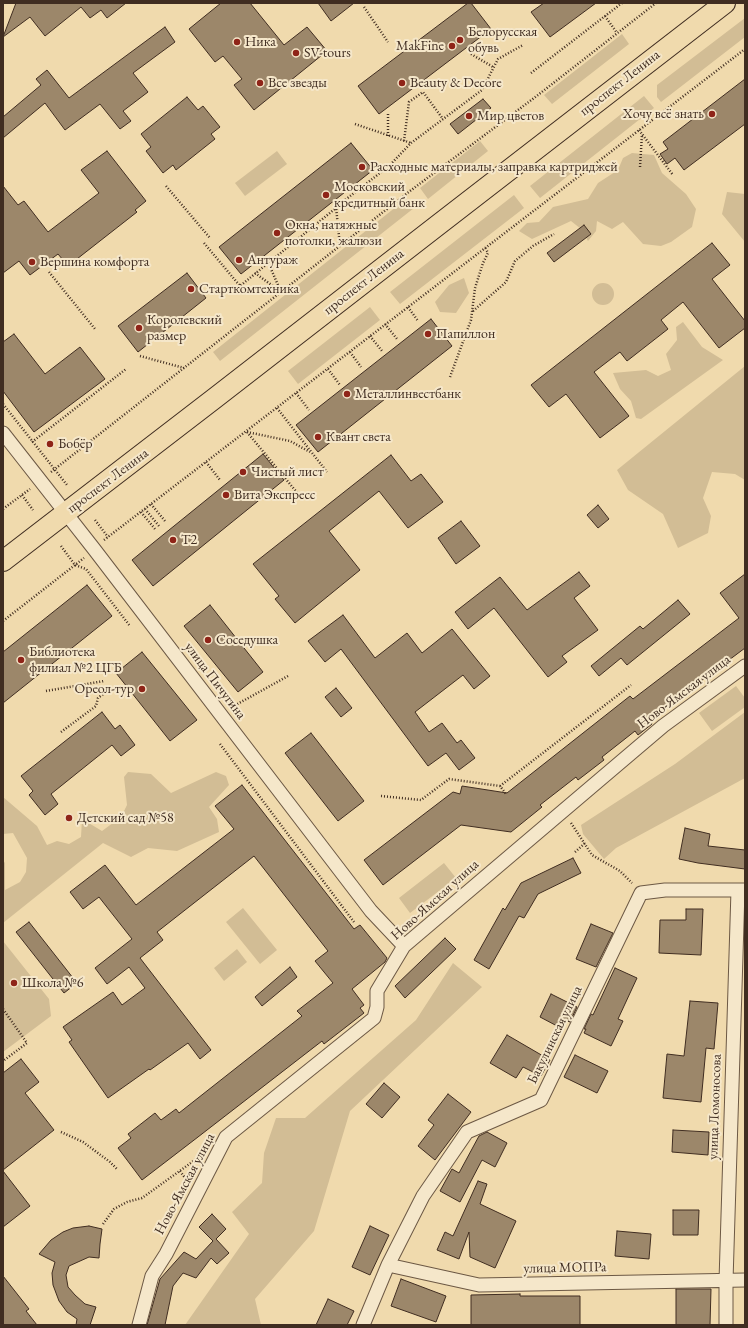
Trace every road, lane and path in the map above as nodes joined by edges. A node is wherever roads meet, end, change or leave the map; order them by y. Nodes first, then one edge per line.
1 (622, 3) edge
2 (656, 3) edge
3 (725, 3) edge
4 (364, 7) dead end
5 (605, 16) junction
6 (617, 33) junction
7 (388, 42) dead end
8 (523, 44) dead end
9 (745, 49) edge
10 (471, 54) dead end
11 (494, 67) junction
12 (532, 73) dead end
13 (388, 114) dead end
14 (443, 119) junction
15 (354, 124) dead end
16 (639, 130) junction
17 (642, 133) junction
18 (388, 136) junction
19 (404, 141) junction
20 (411, 143) junction
21 (640, 167) dead end
22 (673, 175) dead end
23 (166, 186) dead end
24 (336, 208) junction
25 (554, 234) dead end
26 (210, 238) dead end
27 (204, 243) dead end
28 (340, 246) junction
29 (485, 247) junction
30 (268, 262) junction
31 (49, 272) dead end
32 (255, 273) junction
33 (282, 292) junction
34 (408, 307) junction
35 (473, 311) junction
36 (418, 321) dead end
37 (385, 324) junction
38 (95, 329) dead end
39 (370, 336) junction
40 (397, 339) dead end
41 (382, 351) dead end
42 (350, 352) junction
43 (140, 356) dead end
44 (361, 367) dead end
45 (126, 369) dead end
46 (184, 369) junction
47 (328, 369) junction
48 (450, 377) dead end
49 (340, 384) dead end
50 (296, 393) junction
51 (3, 404) edge
52 (277, 408) junction
53 (309, 410) dead end
54 (246, 432) junction
55 (3, 433) edge
56 (32, 442) junction
57 (312, 453) junction
58 (206, 462) junction
59 (54, 470) junction
60 (327, 472) dead end
61 (220, 480) dead end
62 (40, 481) junction
63 (67, 485) dead end
64 (299, 494) dead end
65 (22, 495) junction
66 (151, 504) junction
67 (145, 508) junction
68 (3, 509) edge
69 (34, 510) dead end
70 (140, 512) junction
71 (66, 513) junction
72 (95, 520) dead end
73 (165, 521) dead end
74 (159, 526) dead end
75 (154, 529) dead end
76 (108, 537) junction
77 (100, 544) dead end
78 (61, 546) dead end
79 (87, 555) dead end
80 (3, 561) edge
81 (75, 565) junction
82 (3, 621) edge
83 (130, 626) dead end
84 (745, 666) edge
85 (288, 676) dead end
86 (104, 681) dead end
87 (631, 685) dead end
88 (110, 689) dead end
89 (46, 691) dead end
90 (220, 714) junction
91 (61, 732) dead end
92 (220, 744) dead end
93 (500, 786) junction
94 (506, 794) dead end
95 (381, 796) dead end
96 (564, 810) junction
97 (585, 843) junction
98 (575, 852) dead end
99 (741, 890) edge
100 (641, 893) junction
101 (354, 922) dead end
102 (404, 946) junction
103 (3, 1009) edge
104 (3, 1061) edge
105 (61, 1132) dead end
106 (203, 1154) dead end
107 (116, 1169) dead end
108 (180, 1171) junction
109 (192, 1188) dead end
110 (103, 1224) dead end
111 (388, 1265) junction
112 (726, 1280) junction
113 (745, 1280) edge
114 (139, 1325) edge
115 (363, 1325) edge
116 (726, 1325) edge

1 - 5 path
2 - 6 path
3 - 71 main road, проспект Ленина
4 - 7 path
5 - 6 path
5 - 12 path
6 - 28 path
8 - 11 path
9 - 16 path
10 - 11 path
11 - 14 path
13 - 18 path
14 - 19 path
14 - 20 path
15 - 18 path
16 - 17 path
16 - 29 path
17 - 21 path
17 - 22 path
18 - 19 path
19 - 20 path
20 - 24 path
23 - 26 path
24 - 28 path
24 - 30 path
25 - 35 path
27 - 32 path
28 - 33 path
29 - 34 path
29 - 35 path
30 - 32 path
30 - 33 path
31 - 38 path
32 - 33 path
33 - 46 path
34 - 36 path
34 - 37 path
35 - 48 path
37 - 39 path
37 - 40 path
39 - 41 path
39 - 42 path
42 - 44 path
42 - 47 path
43 - 46 path
45 - 56 path
46 - 59 path
47 - 49 path
47 - 50 path
50 - 52 path
50 - 53 path
51 - 56 path
52 - 54 path
52 - 57 path
54 - 57 path
54 - 58 path
54 - 64 path
55 - 62 street, улица Пичугина
56 - 59 path
57 - 60 path
58 - 61 path
58 - 66 path
59 - 62 path
59 - 63 path
62 - 65 path
62 - 71 street, улица Пичугина
65 - 68 path
65 - 69 path
66 - 67 path
66 - 73 path
67 - 70 path
67 - 74 path
70 - 75 path
70 - 76 path
71 - 80 main road, проспект Ленина
71 - 90 street, улица Пичугина
72 - 76 path
76 - 77 path
78 - 81 path
79 - 81 path
81 - 82 path
81 - 83 path
84 - 96 street, Ново-Ямская улица
85 - 90 path
86 - 89 path
87 - 93 path
88 - 91 path
90 - 102 street, улица Пичугина
92 - 101 path
93 - 94 path
93 - 95 path
96 - 97 path
96 - 102 street, Ново-Ямская улица
97 - 98 path
97 - 100 path
99 - 100 street
99 - 112 street, улица Ломоносова
100 - 111 street, Бакулинская улица
102 - 114 street, Ново-Ямская улица
103 - 104 path
105 - 107 path
106 - 108 path
108 - 109 path
108 - 110 path
111 - 112 street, улица МОПРа
111 - 115 street, Бакулинская улица
112 - 113 street, улица МОПРа
112 - 116 street, улица Ломоносова

